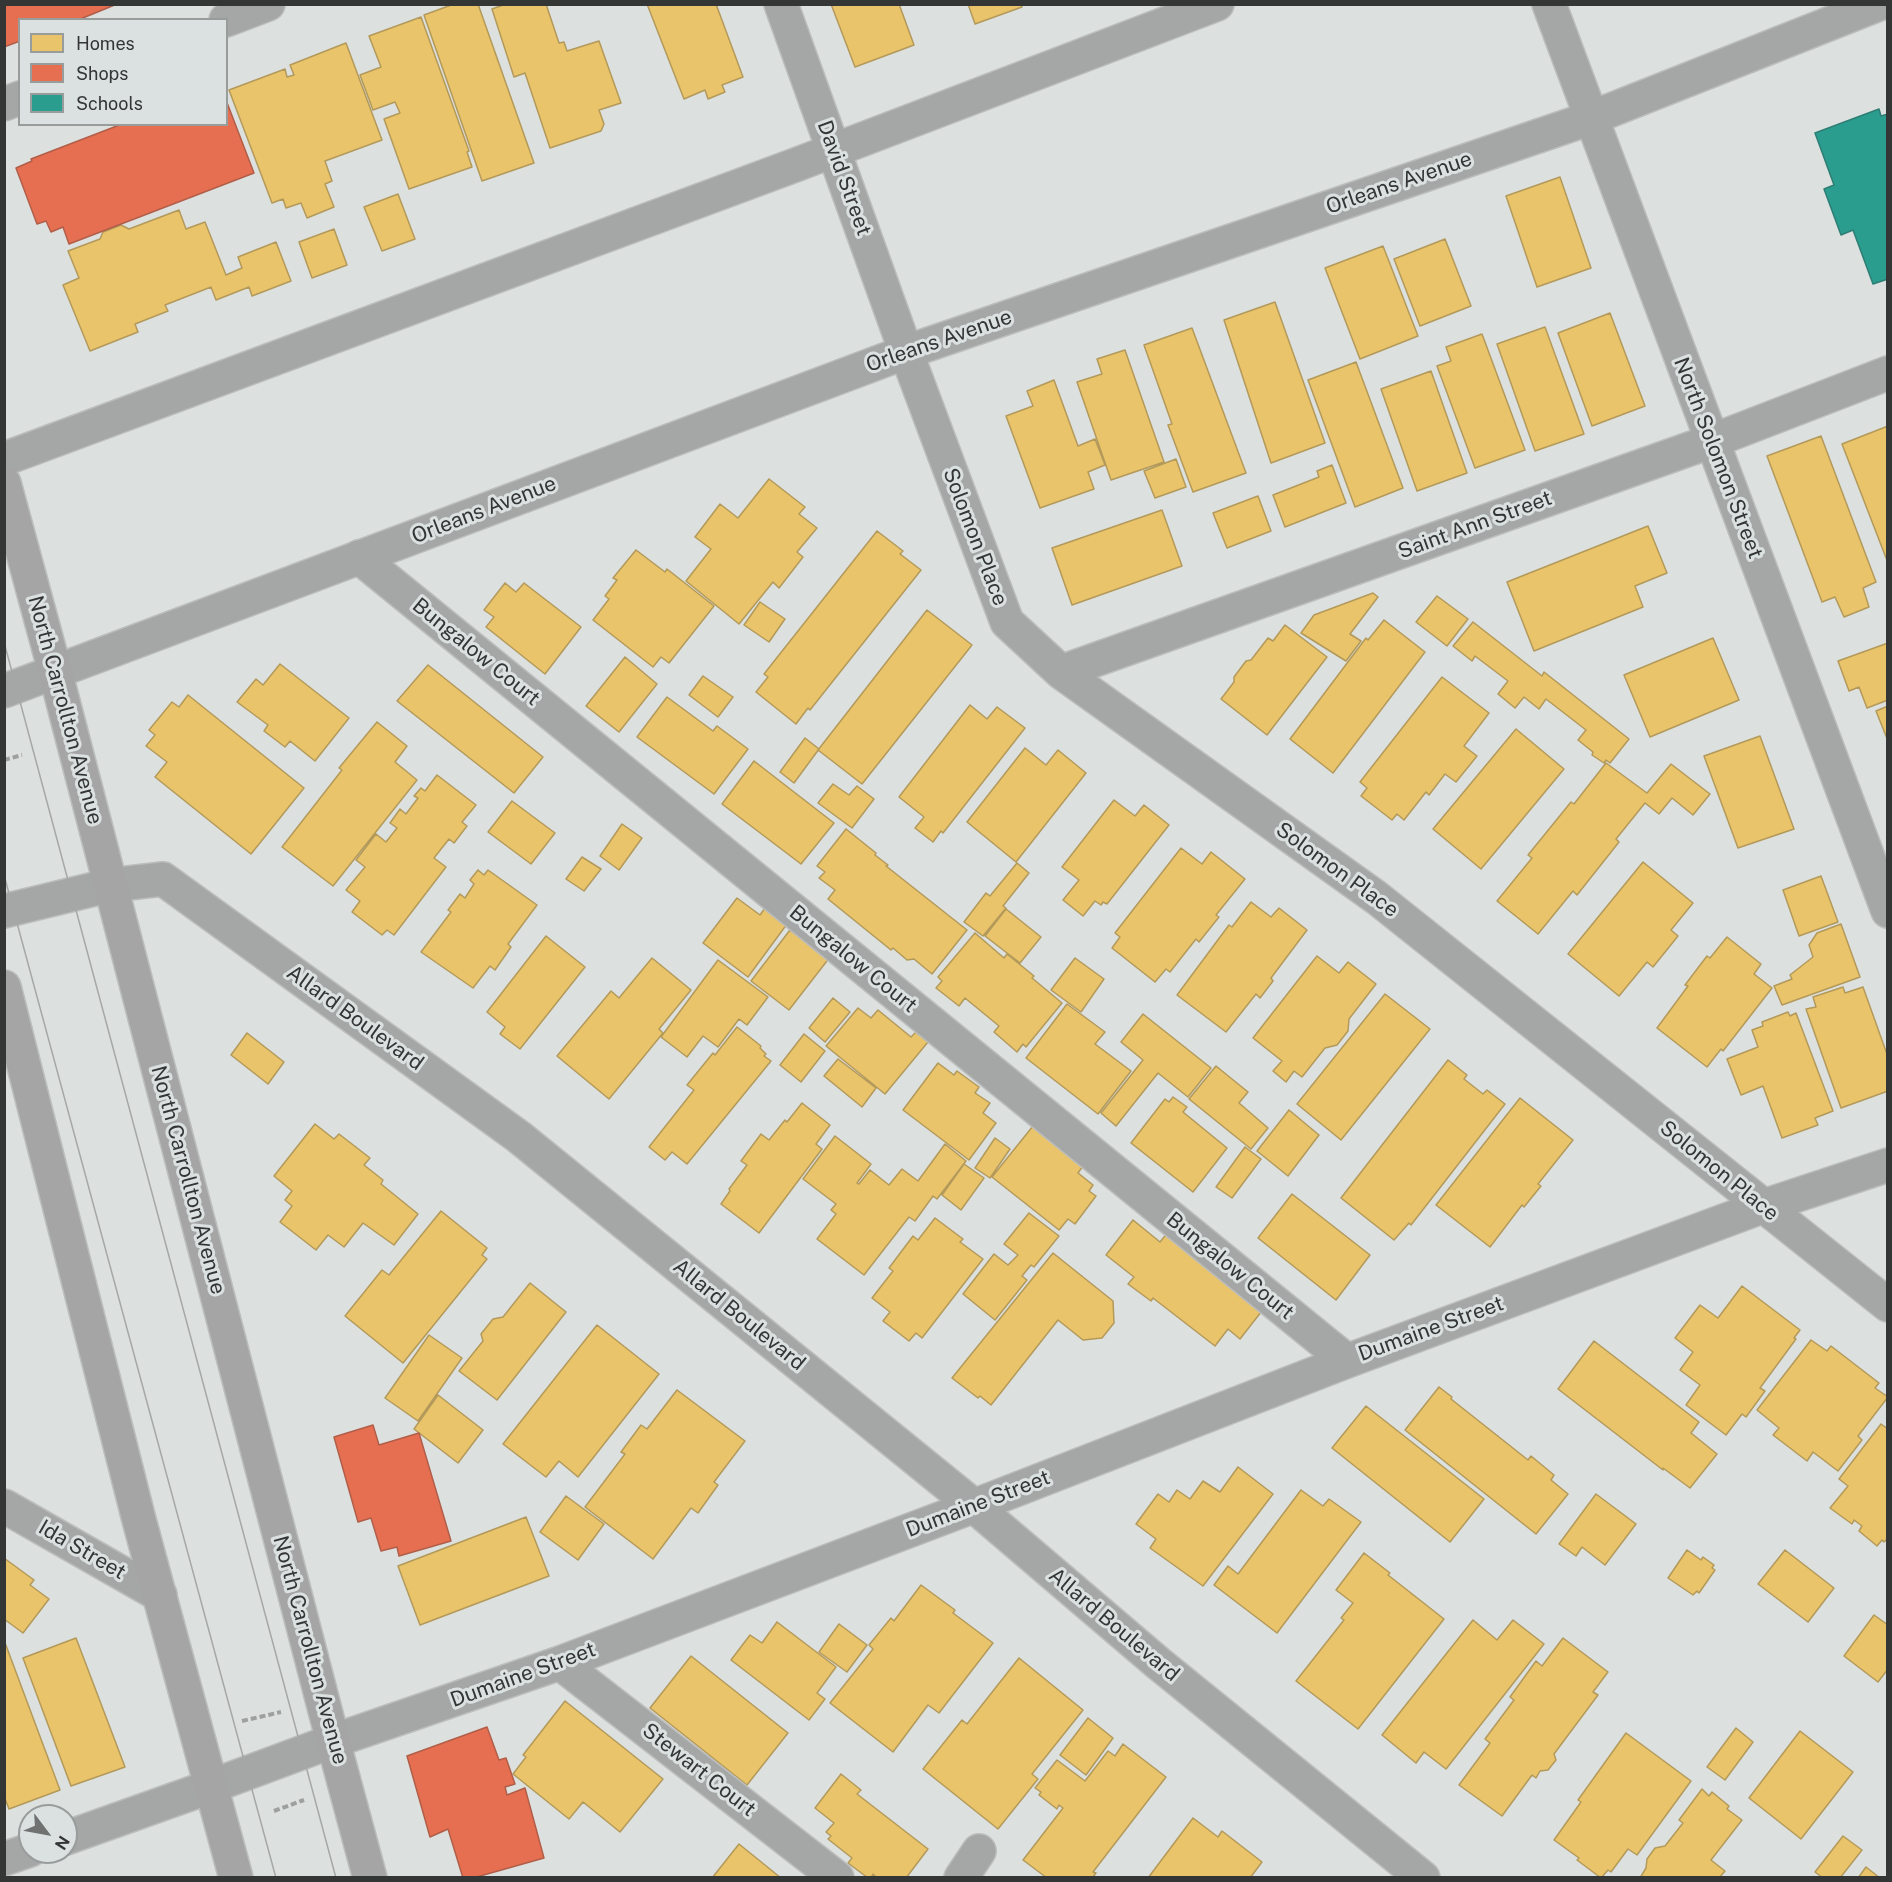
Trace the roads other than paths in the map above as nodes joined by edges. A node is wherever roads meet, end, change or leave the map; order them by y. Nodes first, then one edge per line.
1 (267, 4) edge
2 (782, 4) edge
3 (1217, 4) edge
4 (1549, 4) edge
5 (1879, 4) edge
6 (228, 19) edge
7 (1591, 118) junction
8 (835, 150) junction
9 (906, 352) junction
10 (1887, 373) edge
11 (1712, 441) junction
12 (4, 459) edge
13 (4, 483) edge
14 (359, 557) junction
15 (55, 671) junction
16 (1061, 672) junction
17 (4, 691) edge
18 (111, 885) junction
19 (1887, 910) edge
20 (4, 911) edge
21 (4, 987) edge
22 (1887, 1165) edge
23 (1764, 1206) junction
24 (1887, 1305) edge
25 (1347, 1361) junction
26 (4, 1506) edge
27 (974, 1506) junction
28 (160, 1595) junction
29 (560, 1663) junction
30 (333, 1741) junction
31 (212, 1786) junction
32 (78, 1834) edge
33 (979, 1851) dead end
34 (236, 1878) edge
35 (370, 1878) edge
36 (837, 1878) edge
37 (961, 1878) edge
38 (1423, 1878) edge

1 - 6 street
2 - 8 street, David Street
3 - 8 street
4 - 7 street, North Solomon Street
5 - 7 street, Orleans Avenue
7 - 9 street, Orleans Avenue
7 - 11 street, North Solomon Street
8 - 9 street, David Street
8 - 12 street
9 - 14 street, Orleans Avenue
9 - 16 street, Solomon Place
10 - 11 street, Saint Ann Street
11 - 16 street, Saint Ann Street
11 - 19 street, North Solomon Street
13 - 15 main road, North Carrollton Avenue
14 - 15 street, Orleans Avenue
14 - 25 street, Bungalow Court
15 - 17 street, Orleans Avenue
15 - 18 main road, North Carrollton Avenue
16 - 23 street, Solomon Place
18 - 20 street, Allard Boulevard
18 - 27 street, Allard Boulevard
18 - 30 main road, North Carrollton Avenue
21 - 28 main road
22 - 23 street, Dumaine Street
23 - 24 street, Solomon Place
23 - 25 street, Dumaine Street
25 - 27 street, Dumaine Street
26 - 28 street, Ida Street
27 - 29 street, Dumaine Street
27 - 38 street, Allard Boulevard
28 - 31 main road
29 - 30 street, Dumaine Street
29 - 36 street, Stewart Court
30 - 31 street, Dumaine Street
30 - 35 main road, North Carrollton Avenue
31 - 32 street, Dumaine Street
31 - 34 main road
33 - 37 street

